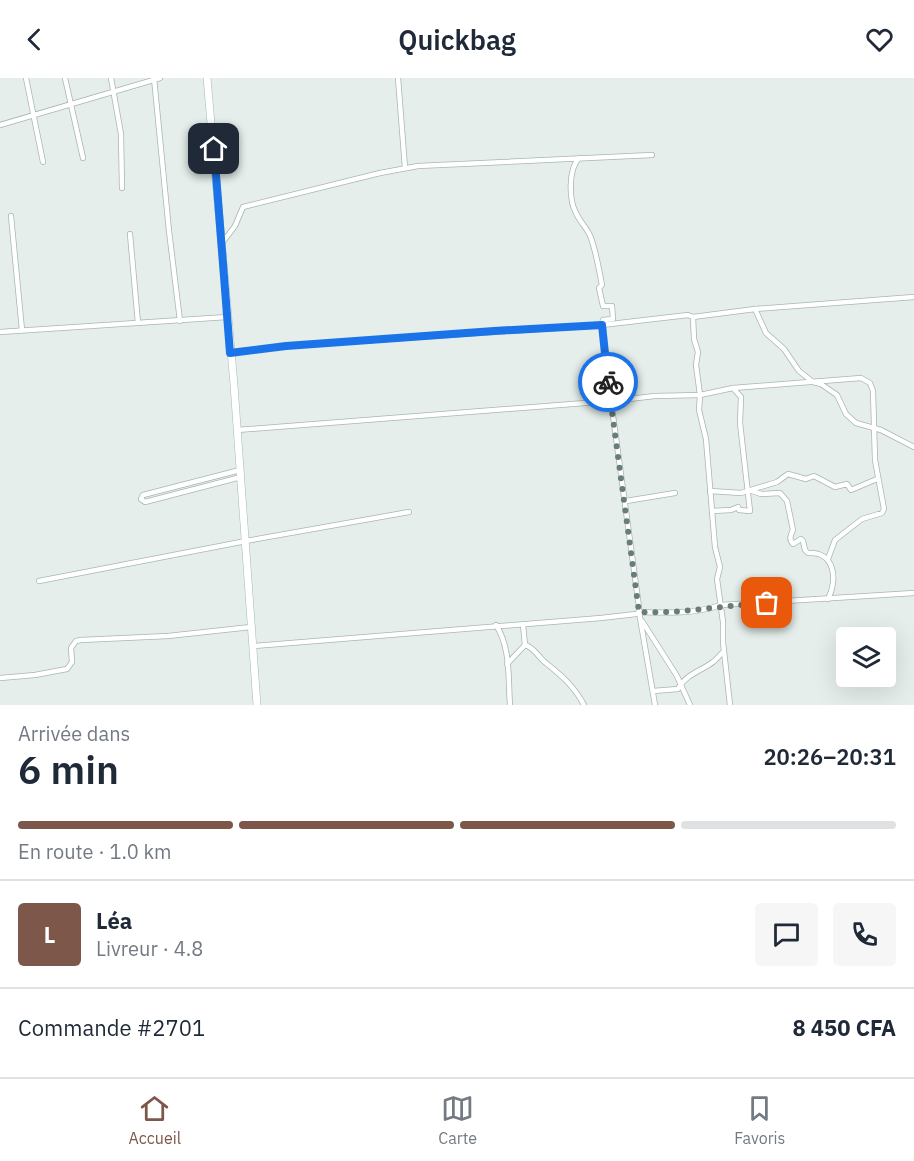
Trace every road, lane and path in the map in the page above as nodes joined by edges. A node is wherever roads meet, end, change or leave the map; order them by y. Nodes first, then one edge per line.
1 (26, 78) edge
2 (65, 78) edge
3 (111, 78) edge
4 (156, 78) edge
5 (209, 78) edge
6 (398, 78) edge
7 (114, 91) junction
8 (71, 103) junction
9 (34, 115) junction
10 (0, 125) edge
11 (652, 155) dead end
12 (83, 158) dead end
13 (579, 158) junction
14 (43, 162) dead end
15 (405, 168) junction
16 (122, 188) dead end
17 (11, 216) dead end
18 (130, 234) dead end
19 (222, 243) junction
20 (914, 297) edge
21 (755, 309) junction
22 (227, 317) junction
23 (693, 317) junction
24 (180, 321) junction
25 (138, 323) junction
26 (602, 325) junction
27 (22, 330) junction
28 (0, 332) edge
29 (230, 353) junction
30 (813, 382) junction
31 (733, 388) junction
32 (700, 395) junction
33 (610, 401) junction
34 (875, 428) junction
35 (237, 430) junction
36 (914, 446) edge
37 (240, 474) junction
38 (878, 479) junction
39 (749, 490) junction
40 (710, 491) junction
41 (741, 492) junction
42 (675, 493) dead end
43 (626, 501) junction
44 (738, 507) junction
45 (712, 511) junction
46 (409, 512) dead end
47 (246, 540) junction
48 (828, 559) junction
49 (39, 581) dead end
50 (914, 593) edge
51 (828, 599) junction
52 (720, 605) junction
53 (639, 612) junction
54 (640, 619) junction
55 (496, 625) junction
56 (523, 625) junction
57 (251, 627) junction
58 (525, 645) junction
59 (253, 646) junction
60 (724, 651) junction
61 (507, 664) junction
62 (0, 678) edge
63 (681, 683) junction
64 (653, 691) junction
65 (257, 705) edge
66 (510, 705) edge
67 (584, 705) edge
68 (655, 705) edge
69 (690, 705) edge
70 (730, 705) edge

1 - 9 street
2 - 8 street
3 - 7 street
4 - 7 street
4 - 24 street
5 - 19 street
6 - 15 street
7 - 8 street
7 - 16 street
8 - 9 street
8 - 12 street
9 - 10 street
9 - 14 street
11 - 13 street
13 - 15 street
13 - 26 street
15 - 19 street
17 - 27 street
18 - 25 street
19 - 22 street
20 - 21 street
21 - 23 street
21 - 30 street
22 - 24 street
22 - 29 street
23 - 26 street
23 - 32 street
24 - 25 street
25 - 27 street
26 - 29 street
26 - 33 street
27 - 28 street
29 - 35 street
30 - 31 street
30 - 34 street
30 - 34 street
31 - 32 street
31 - 39 street
32 - 33 street
32 - 40 street
33 - 35 street
33 - 43 street
34 - 36 street
34 - 38 street
35 - 37 street
37 - 37 street
37 - 47 street
38 - 39 street
38 - 48 street
39 - 41 street
39 - 44 street
39 - 48 street
40 - 41 street
40 - 45 street
41 - 44 street
42 - 43 street
43 - 53 street
44 - 45 street
45 - 52 street
46 - 47 street
47 - 49 street
47 - 57 street
48 - 51 street
50 - 51 street
51 - 52 street
52 - 53 street
52 - 60 street
53 - 54 street
53 - 56 street
54 - 63 street
54 - 64 street
55 - 56 street
55 - 59 street
55 - 61 street
56 - 58 street
57 - 59 street
57 - 62 street
58 - 61 street
58 - 67 street
59 - 65 street
60 - 63 street
60 - 70 street
61 - 66 street
63 - 64 street
63 - 69 street
64 - 68 street

